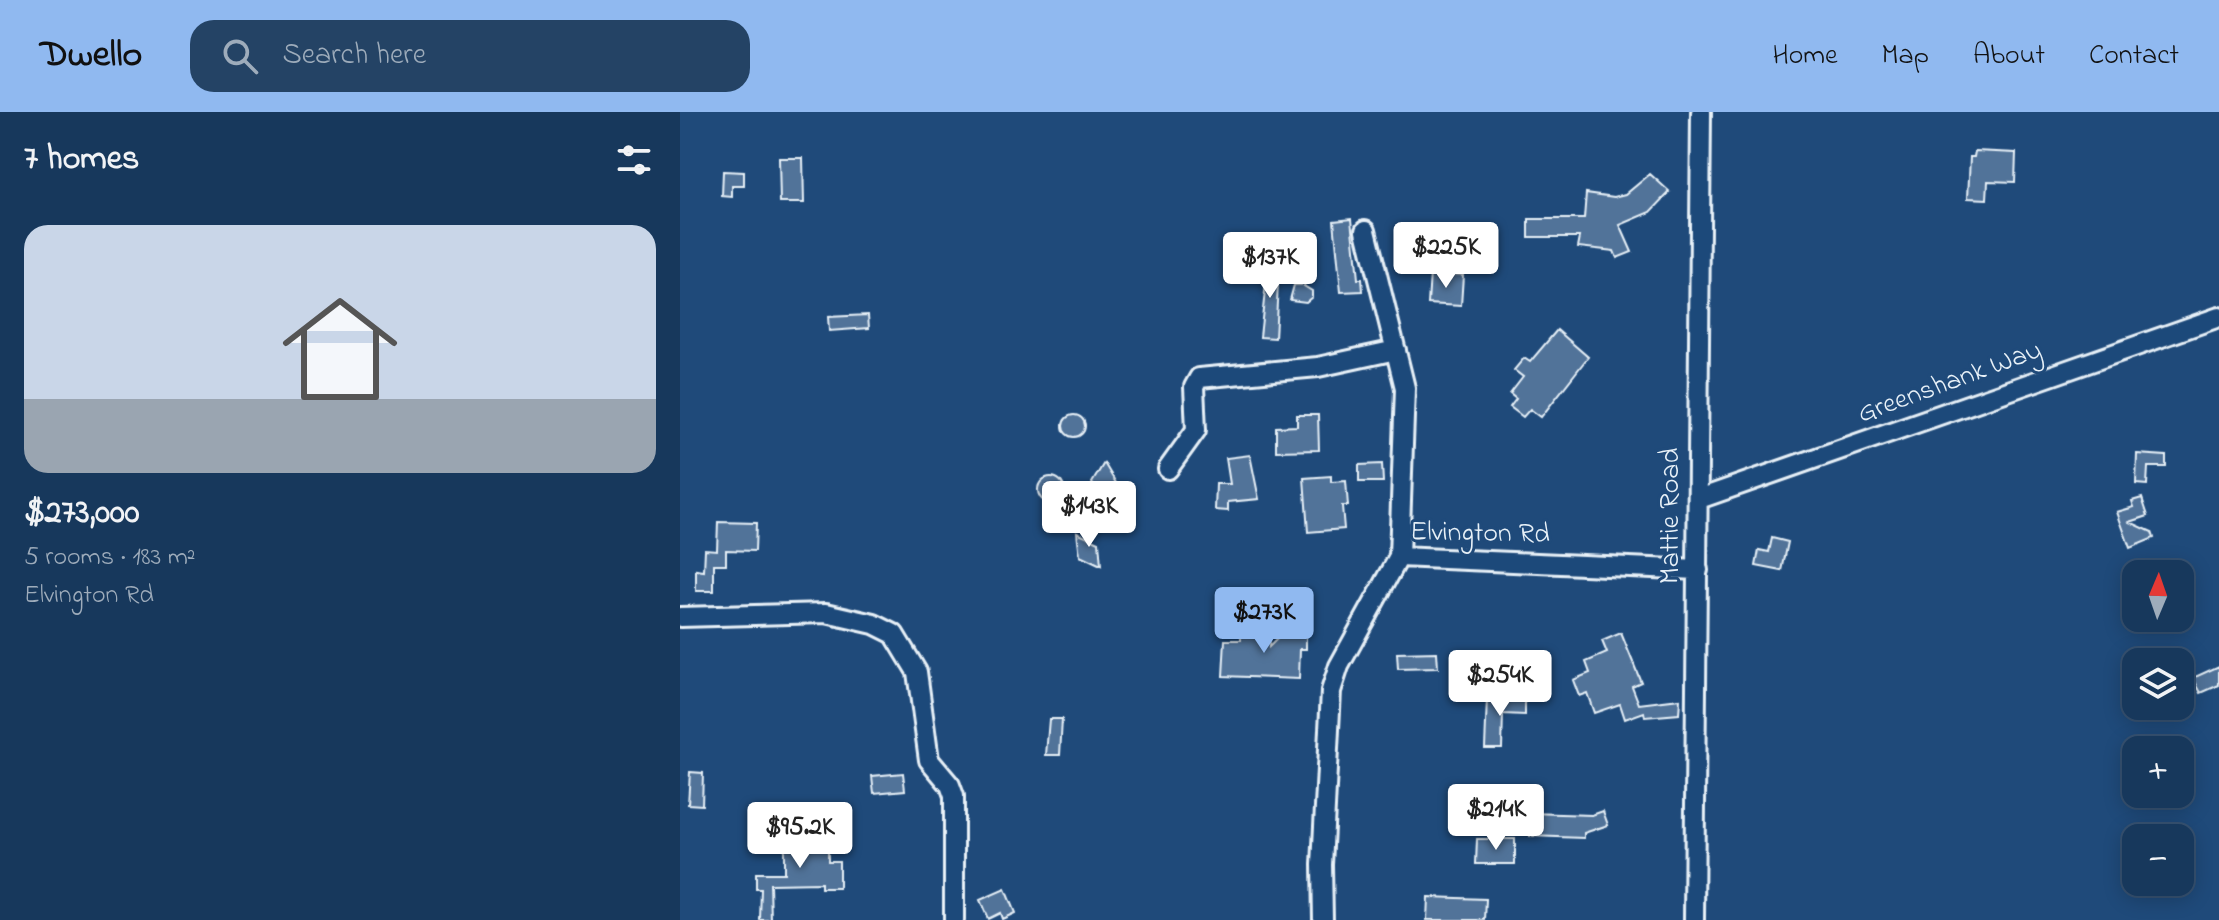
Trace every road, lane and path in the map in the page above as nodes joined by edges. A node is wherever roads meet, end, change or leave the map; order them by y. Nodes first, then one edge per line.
1 (1701, 112) edge
2 (1366, 230) dead end
3 (2219, 317) edge
4 (1396, 350) junction
5 (1168, 469) dead end
6 (1699, 499) junction
7 (1399, 557) junction
8 (1698, 570) junction
9 (680, 617) edge
10 (954, 920) edge
11 (1323, 920) edge
12 (1694, 920) edge

1 - 6 street, Mattie Road
2 - 4 street
3 - 6 street, Greenshank Way
4 - 5 street
4 - 7 street
6 - 8 street, Mattie Road
7 - 8 street, Elvington Rd
7 - 11 street, Elvington Rd
8 - 12 street, Mattie Road
9 - 10 street

